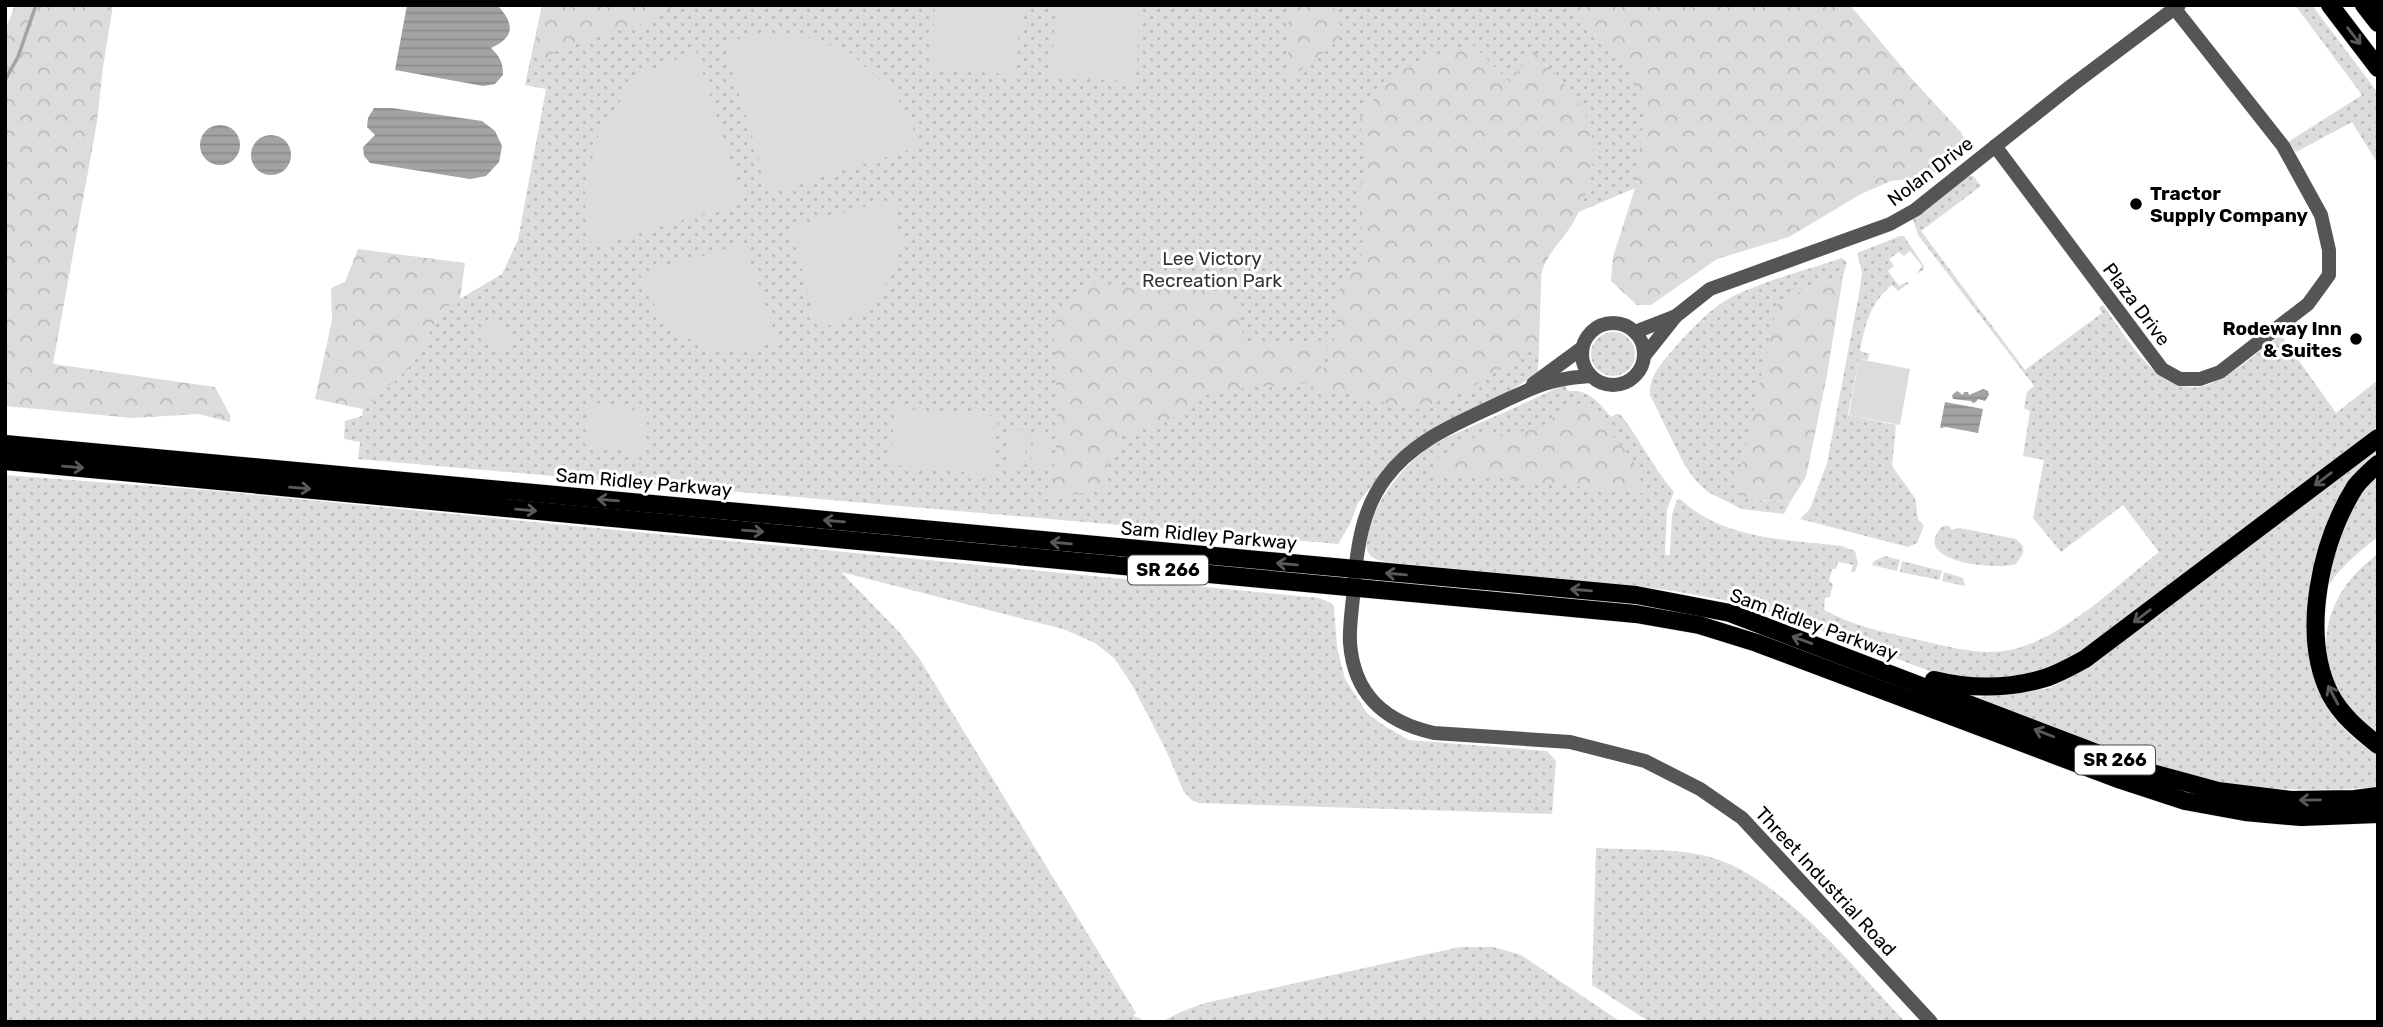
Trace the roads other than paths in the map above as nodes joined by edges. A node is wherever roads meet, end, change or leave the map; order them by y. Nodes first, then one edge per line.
1 (2330, 5) edge
2 (2364, 5) edge
3 (2177, 7) edge
4 (2378, 23) edge
5 (2378, 68) edge
6 (1995, 146) junction
7 (1676, 316) junction
8 (1635, 332) junction
9 (1582, 348) junction
10 (1645, 355) junction
11 (1591, 376) junction
12 (1521, 393) junction
13 (2378, 438) edge
14 (5, 444) edge
15 (5, 461) edge
16 (2378, 464) edge
17 (1355, 579) junction
18 (1866, 664) junction
19 (2378, 745) edge
20 (2378, 796) edge
21 (2378, 814) edge
22 (2301, 817) junction
23 (2378, 823) edge
24 (1931, 1022) edge

1 -> 5 main road
2 - 4 main road
3 - 6 street, Nolan Drive
3 - 6 street, Plaza Drive
6 - 7 street, Nolan Drive
7 - 8 street, Nolan Drive
7 - 10 street, Nolan Drive
8 - 9 street
8 - 10 street
9 - 11 street
9 - 12 street
10 - 11 street
11 - 12 street
12 - 17 street
13 -> 18 main road
17 -> 14 main road, Sam Ridley Parkway / SR 266
15 -> 17 main road, Sam Ridley Parkway / SR 266
19 -> 16 main road
18 -> 17 main road, Sam Ridley Parkway / SR 266
17 - 22 main road, Sam Ridley Parkway / SR 266
17 - 24 street, Threet Industrial Road
20 -> 18 main road, Sam Ridley Parkway / SR 266
21 - 22 main road, Sam Ridley Parkway / SR 266
22 - 23 main road

